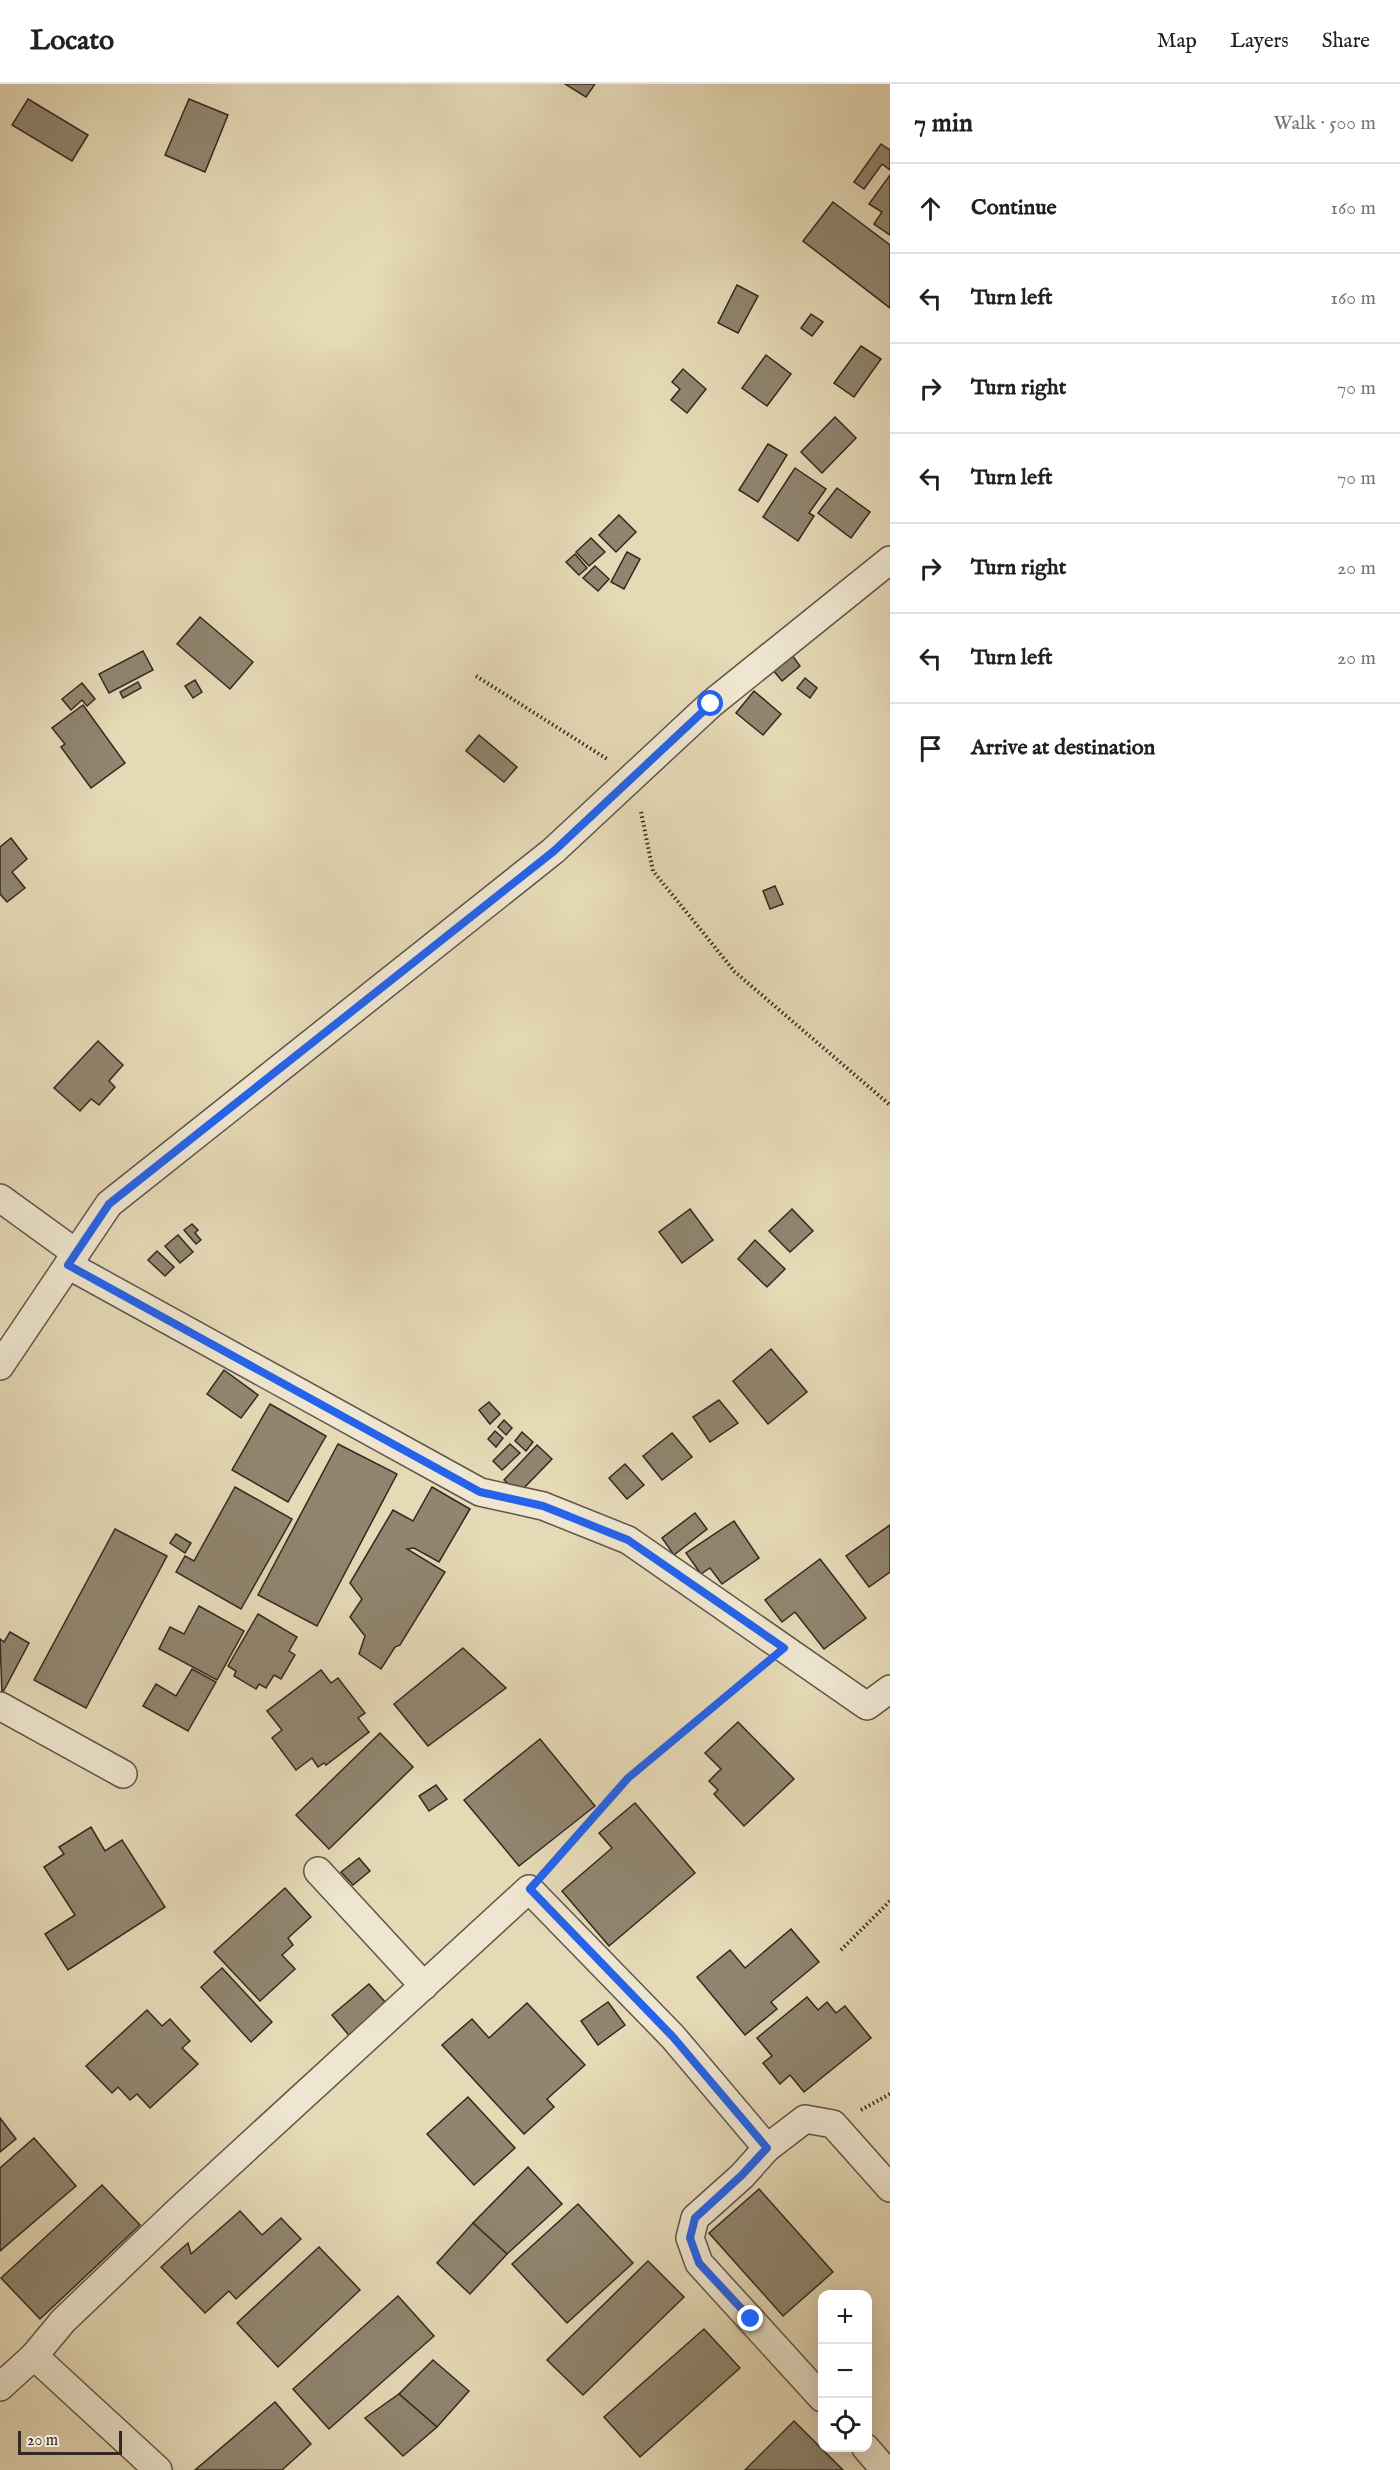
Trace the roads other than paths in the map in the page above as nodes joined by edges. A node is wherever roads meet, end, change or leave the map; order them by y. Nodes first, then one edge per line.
1 (890, 560) edge
2 (0, 1198) edge
3 (72, 1259) junction
4 (0, 1366) edge
5 (890, 1689) edge
6 (0, 1706) edge
7 (123, 1774) dead end
8 (318, 1871) dead end
9 (424, 1986) junction
10 (767, 2148) junction
11 (890, 2188) edge
12 (34, 2356) junction
13 (0, 2387) edge
14 (818, 2394) edge
15 (869, 2452) edge
16 (158, 2470) edge
17 (885, 2470) edge

1 - 3 street
2 - 3 street
3 - 4 street
3 - 5 street
6 - 7 street
8 - 9 street
9 - 10 street
9 - 12 street
10 - 11 street
10 - 14 street
12 - 13 street
12 - 16 street
15 - 17 street

